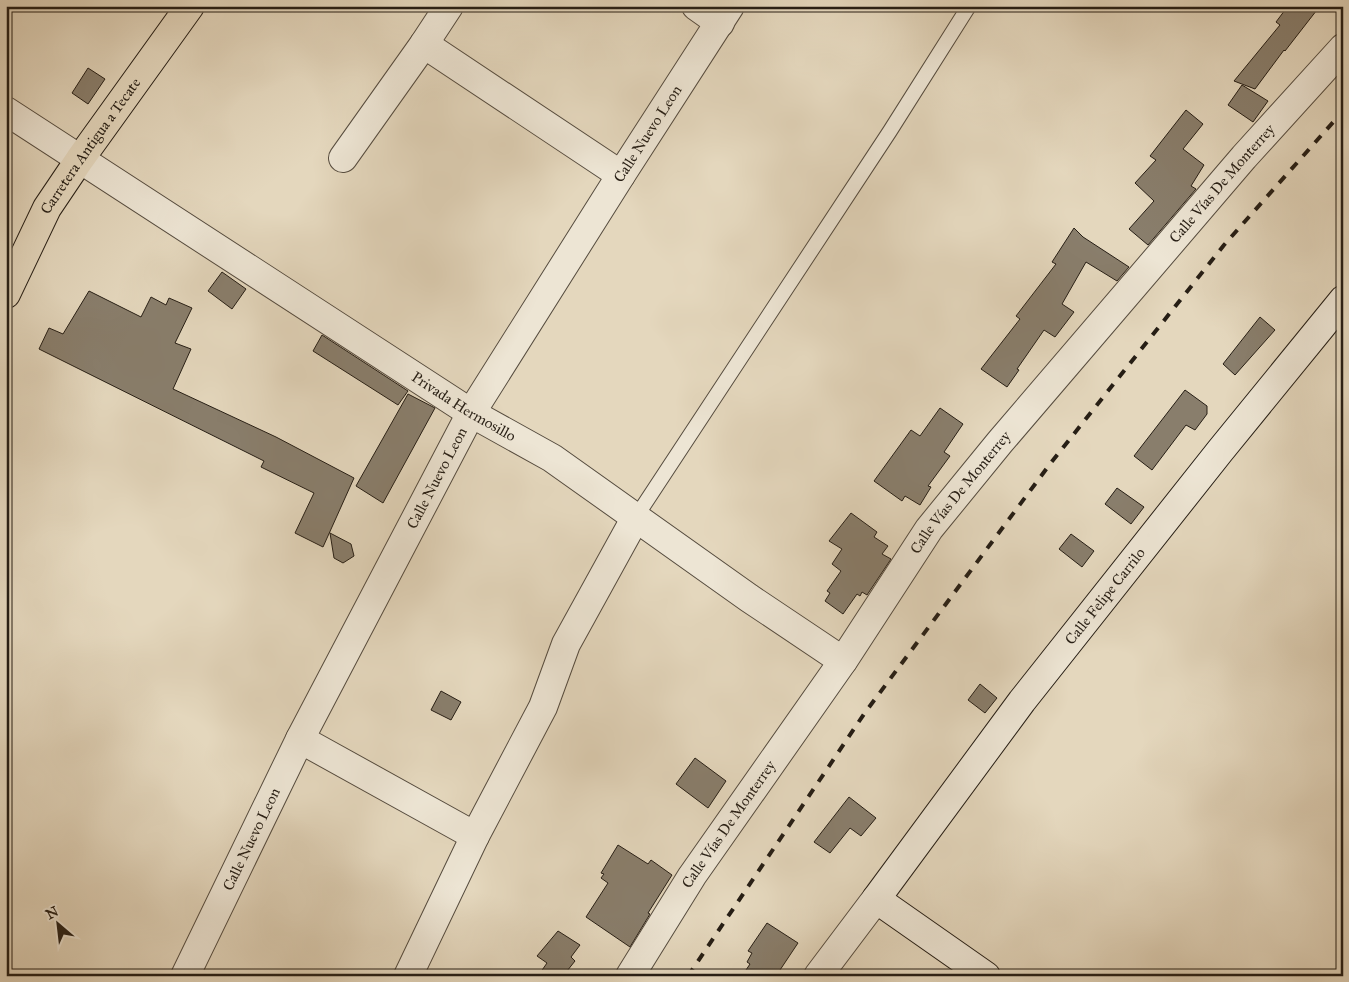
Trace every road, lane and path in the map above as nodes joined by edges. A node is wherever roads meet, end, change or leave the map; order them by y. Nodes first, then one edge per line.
1 (190, 6) edge
2 (449, 6) edge
3 (696, 6) edge
4 (969, 6) edge
5 (725, 15) edge
6 (424, 44) junction
7 (1343, 48) edge
8 (6, 111) edge
9 (343, 158) dead end
10 (80, 159) junction
11 (621, 175) junction
12 (6, 294) edge
13 (1343, 300) edge
14 (471, 413) junction
15 (636, 517) junction
16 (842, 661) junction
17 (300, 739) junction
18 (476, 836) junction
19 (876, 900) junction
20 (185, 976) edge
21 (408, 976) edge
22 (630, 976) edge
23 (818, 976) edge
24 (986, 976) edge

1 - 10 main road, Carretera Antigua a Tecate
2 - 6 street
3 - 5 street
4 - 15 lane
5 - 11 street, Calle Nuevo Leon
6 - 9 street
6 - 11 street
7 - 16 street, Calle Vías De Monterrey
8 - 10 street, Privada Hermosillo
10 - 12 main road, Carretera Antigua a Tecate
10 - 14 street, Privada Hermosillo
11 - 14 street, Calle Nuevo Leon
13 - 19 street, Calle Felipe Carrilo
14 - 15 street, Privada Hermosillo
14 - 17 street, Calle Nuevo Leon
15 - 16 street, Privada Hermosillo
15 - 18 street
16 - 22 street, Calle Vías De Monterrey
17 - 18 street
17 - 20 street, Calle Nuevo Leon
18 - 21 street
19 - 23 street, Calle Felipe Carrilo
19 - 24 street

